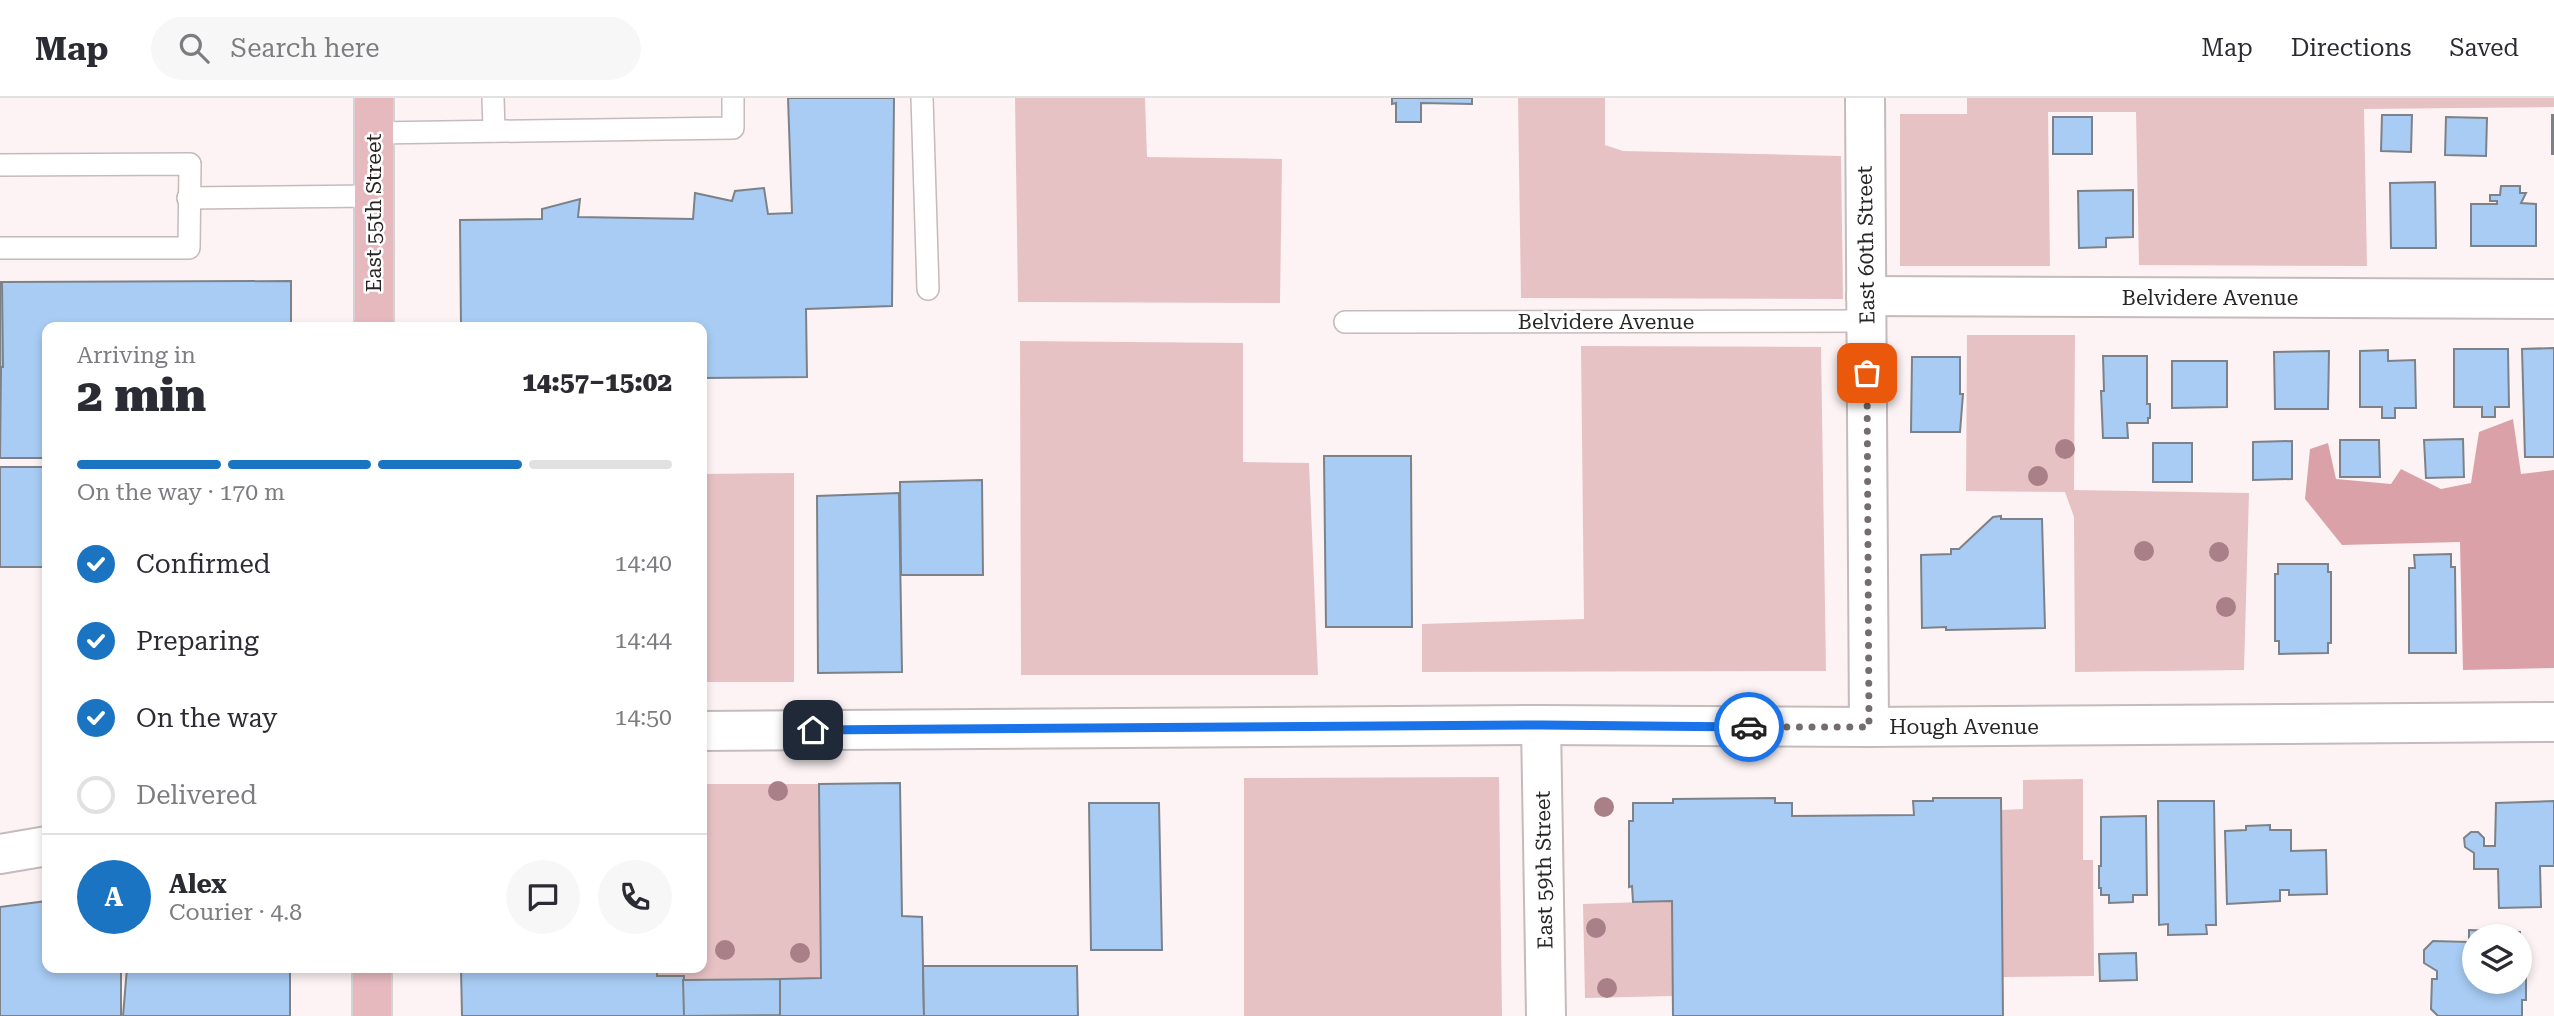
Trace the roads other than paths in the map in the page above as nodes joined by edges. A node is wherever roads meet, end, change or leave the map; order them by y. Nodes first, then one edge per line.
1 (493, 98) edge
2 (733, 98) edge
3 (922, 98) edge
4 (1865, 98) edge
5 (374, 116) edge
6 (494, 131) junction
7 (0, 164) edge
8 (374, 196) junction
9 (188, 198) junction
10 (0, 248) edge
11 (928, 289) dead end
12 (2554, 299) edge
13 (1867, 309) junction
14 (374, 322) edge
15 (1345, 322) dead end
16 (2554, 722) edge
17 (1541, 725) junction
18 (1869, 727) junction
19 (707, 730) edge
20 (42, 847) edge
21 (0, 854) edge
22 (372, 973) edge
23 (372, 1016) edge
24 (1546, 1016) edge

1 - 6 lane
2 - 6 lane
3 - 11 lane
4 - 13 street, East 60th Street
5 - 6 lane
5 - 8 main road, East 55th Street
7 - 9 lane
8 - 9 lane
8 - 14 main road, East 55th Street
9 - 10 lane
12 - 13 street, Belvidere Avenue
13 - 15 lane, Belvidere Avenue
13 - 18 street, East 60th Street
16 - 18 street, Hough Avenue
17 - 18 street, Hough Avenue
17 - 19 street, Hough Avenue
17 - 24 street, East 59th Street
20 - 21 street
22 - 23 main road

